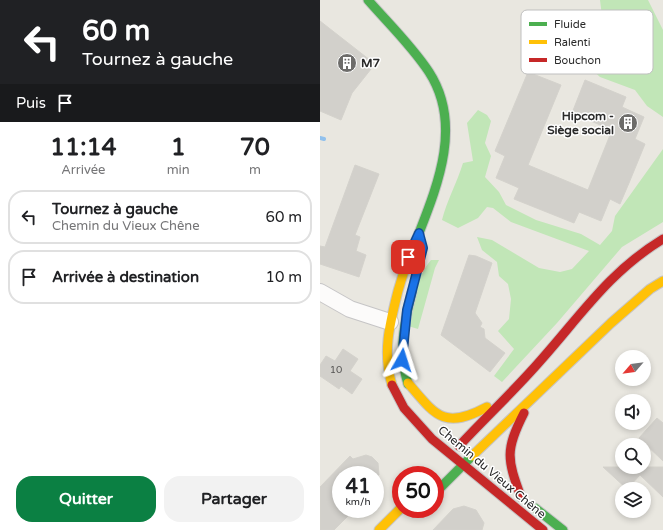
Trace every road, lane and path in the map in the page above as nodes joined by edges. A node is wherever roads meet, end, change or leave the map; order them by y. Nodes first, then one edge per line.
1 (368, 0) edge
2 (419, 233) junction
3 (663, 239) edge
4 (423, 248) dead end
5 (663, 281) edge
6 (414, 282) dead end
7 (320, 292) edge
8 (390, 322) junction
9 (408, 383) junction
10 (506, 396) junction
11 (530, 401) junction
12 (433, 421) dead end
13 (456, 444) junction
14 (448, 459) junction
15 (475, 459) junction
16 (463, 465) junction
17 (444, 484) edge
18 (505, 484) dead end
19 (521, 497) junction
20 (392, 517) edge
21 (379, 530) edge
22 (543, 530) edge
23 (563, 530) edge

1 - 2 main road, Chemin du Vieux Chêne
2 - 4 main road
2 - 8 main road, Chemin du Vieux Chêne
3 - 10 main road
5 - 11 main road
6 - 9 main road, Chemin du Vieux Chêne
7 - 8 street
8 - 14 main road, Chemin du Vieux Chêne
9 - 10 main road
9 - 12 main road, Chemin du Vieux Chêne
10 - 13 main road
11 - 15 main road
11 - 19 main road
13 - 14 main road
13 - 15 main road, Chemin du Vieux Chêne
14 - 16 main road, Chemin du Vieux Chêne
15 - 16 main road
16 - 17 main road
16 - 22 main road, Chemin du Vieux Chêne
18 - 19 main road, Chemin du Vieux Chêne
19 - 23 main road, Chemin du Vieux Chêne
20 - 21 main road

